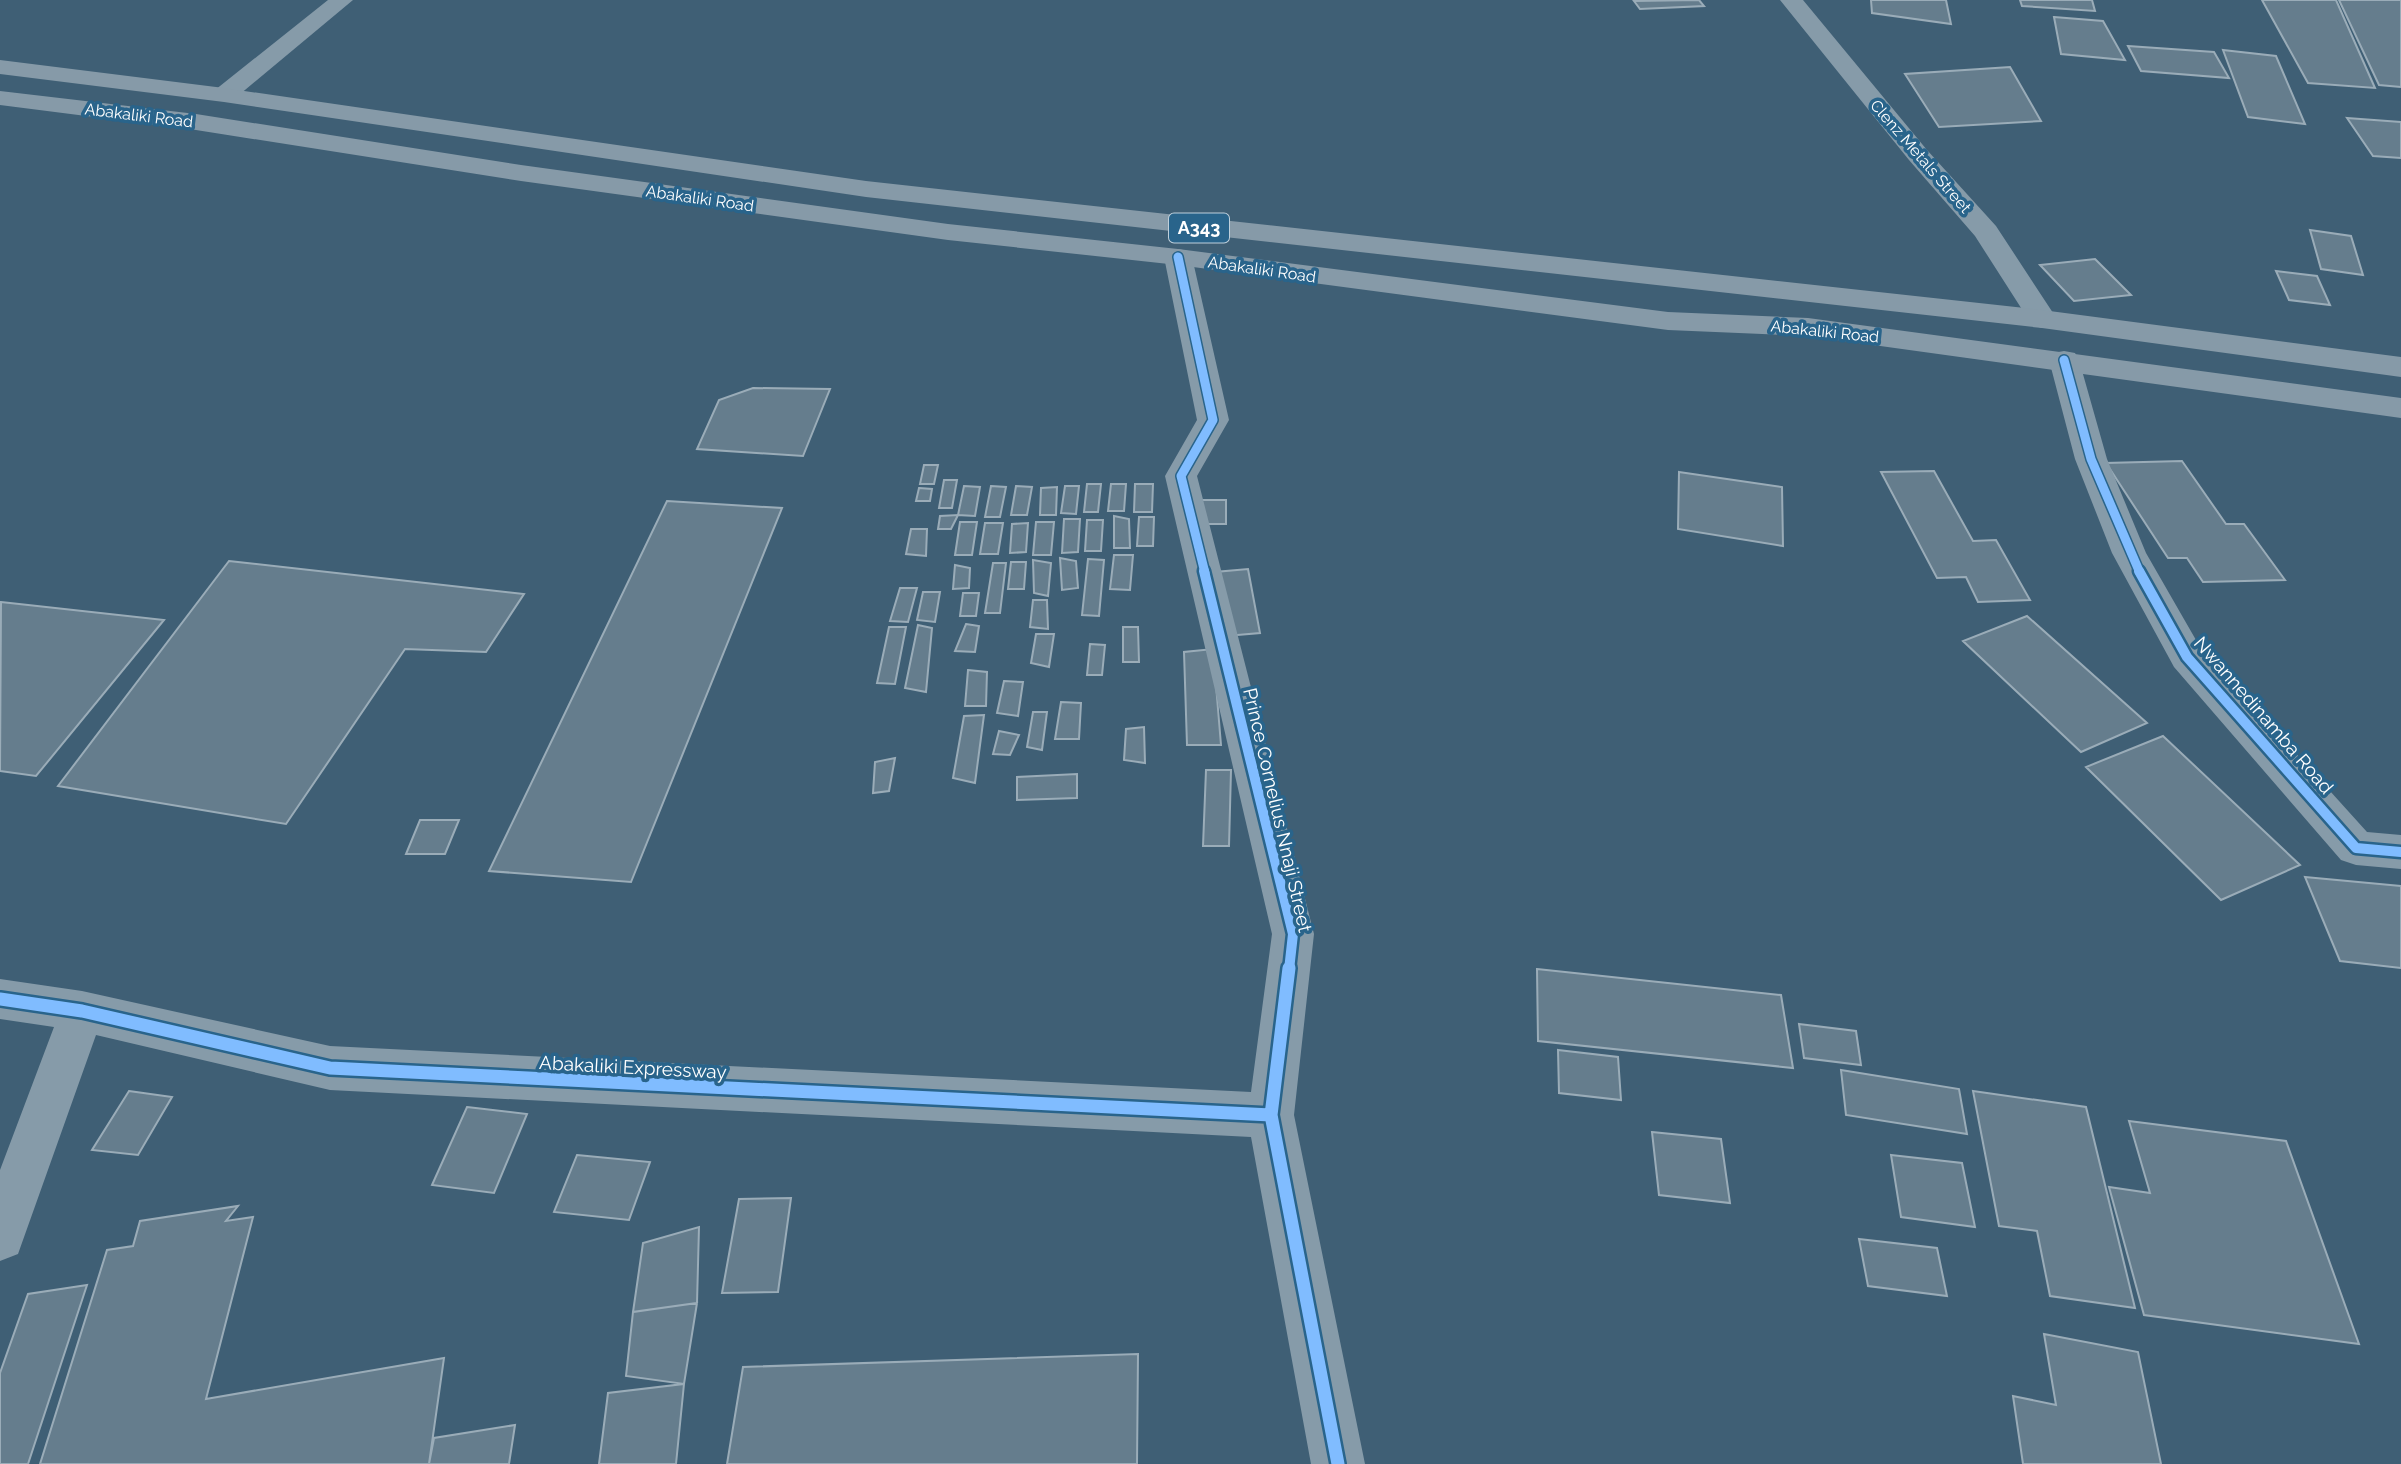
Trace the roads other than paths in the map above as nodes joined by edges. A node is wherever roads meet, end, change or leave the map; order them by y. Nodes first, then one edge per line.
1 (342, 0) edge
2 (1791, 0) edge
3 (0, 67) edge
4 (224, 95) junction
5 (0, 98) edge
6 (1178, 257) junction
7 (2042, 319) junction
8 (2064, 360) junction
9 (2401, 367) edge
10 (2401, 408) edge
11 (2401, 852) edge
12 (0, 999) edge
13 (82, 1012) junction
14 (1271, 1115) junction
15 (0, 1236) edge
16 (1338, 1464) edge

1 - 4 street
2 - 7 street, Clenz Metals Street
3 - 4 highway, Abakaliki Road / A343
4 - 7 highway, Abakaliki Road / A343
5 - 6 highway, Abakaliki Road / A343
6 - 8 highway, Abakaliki Road / A343
6 - 14 street, Prince Cornelius Nnaji Street
7 - 9 highway, Abakaliki Road / A343
8 - 10 highway, Abakaliki Road / A343
8 - 11 street, Nwannedinamba Road
12 - 13 street, Abakaliki Expressway
13 - 14 street, Abakaliki Expressway
13 - 15 street
14 - 16 street, Prince Cornelius Nnaji Street

